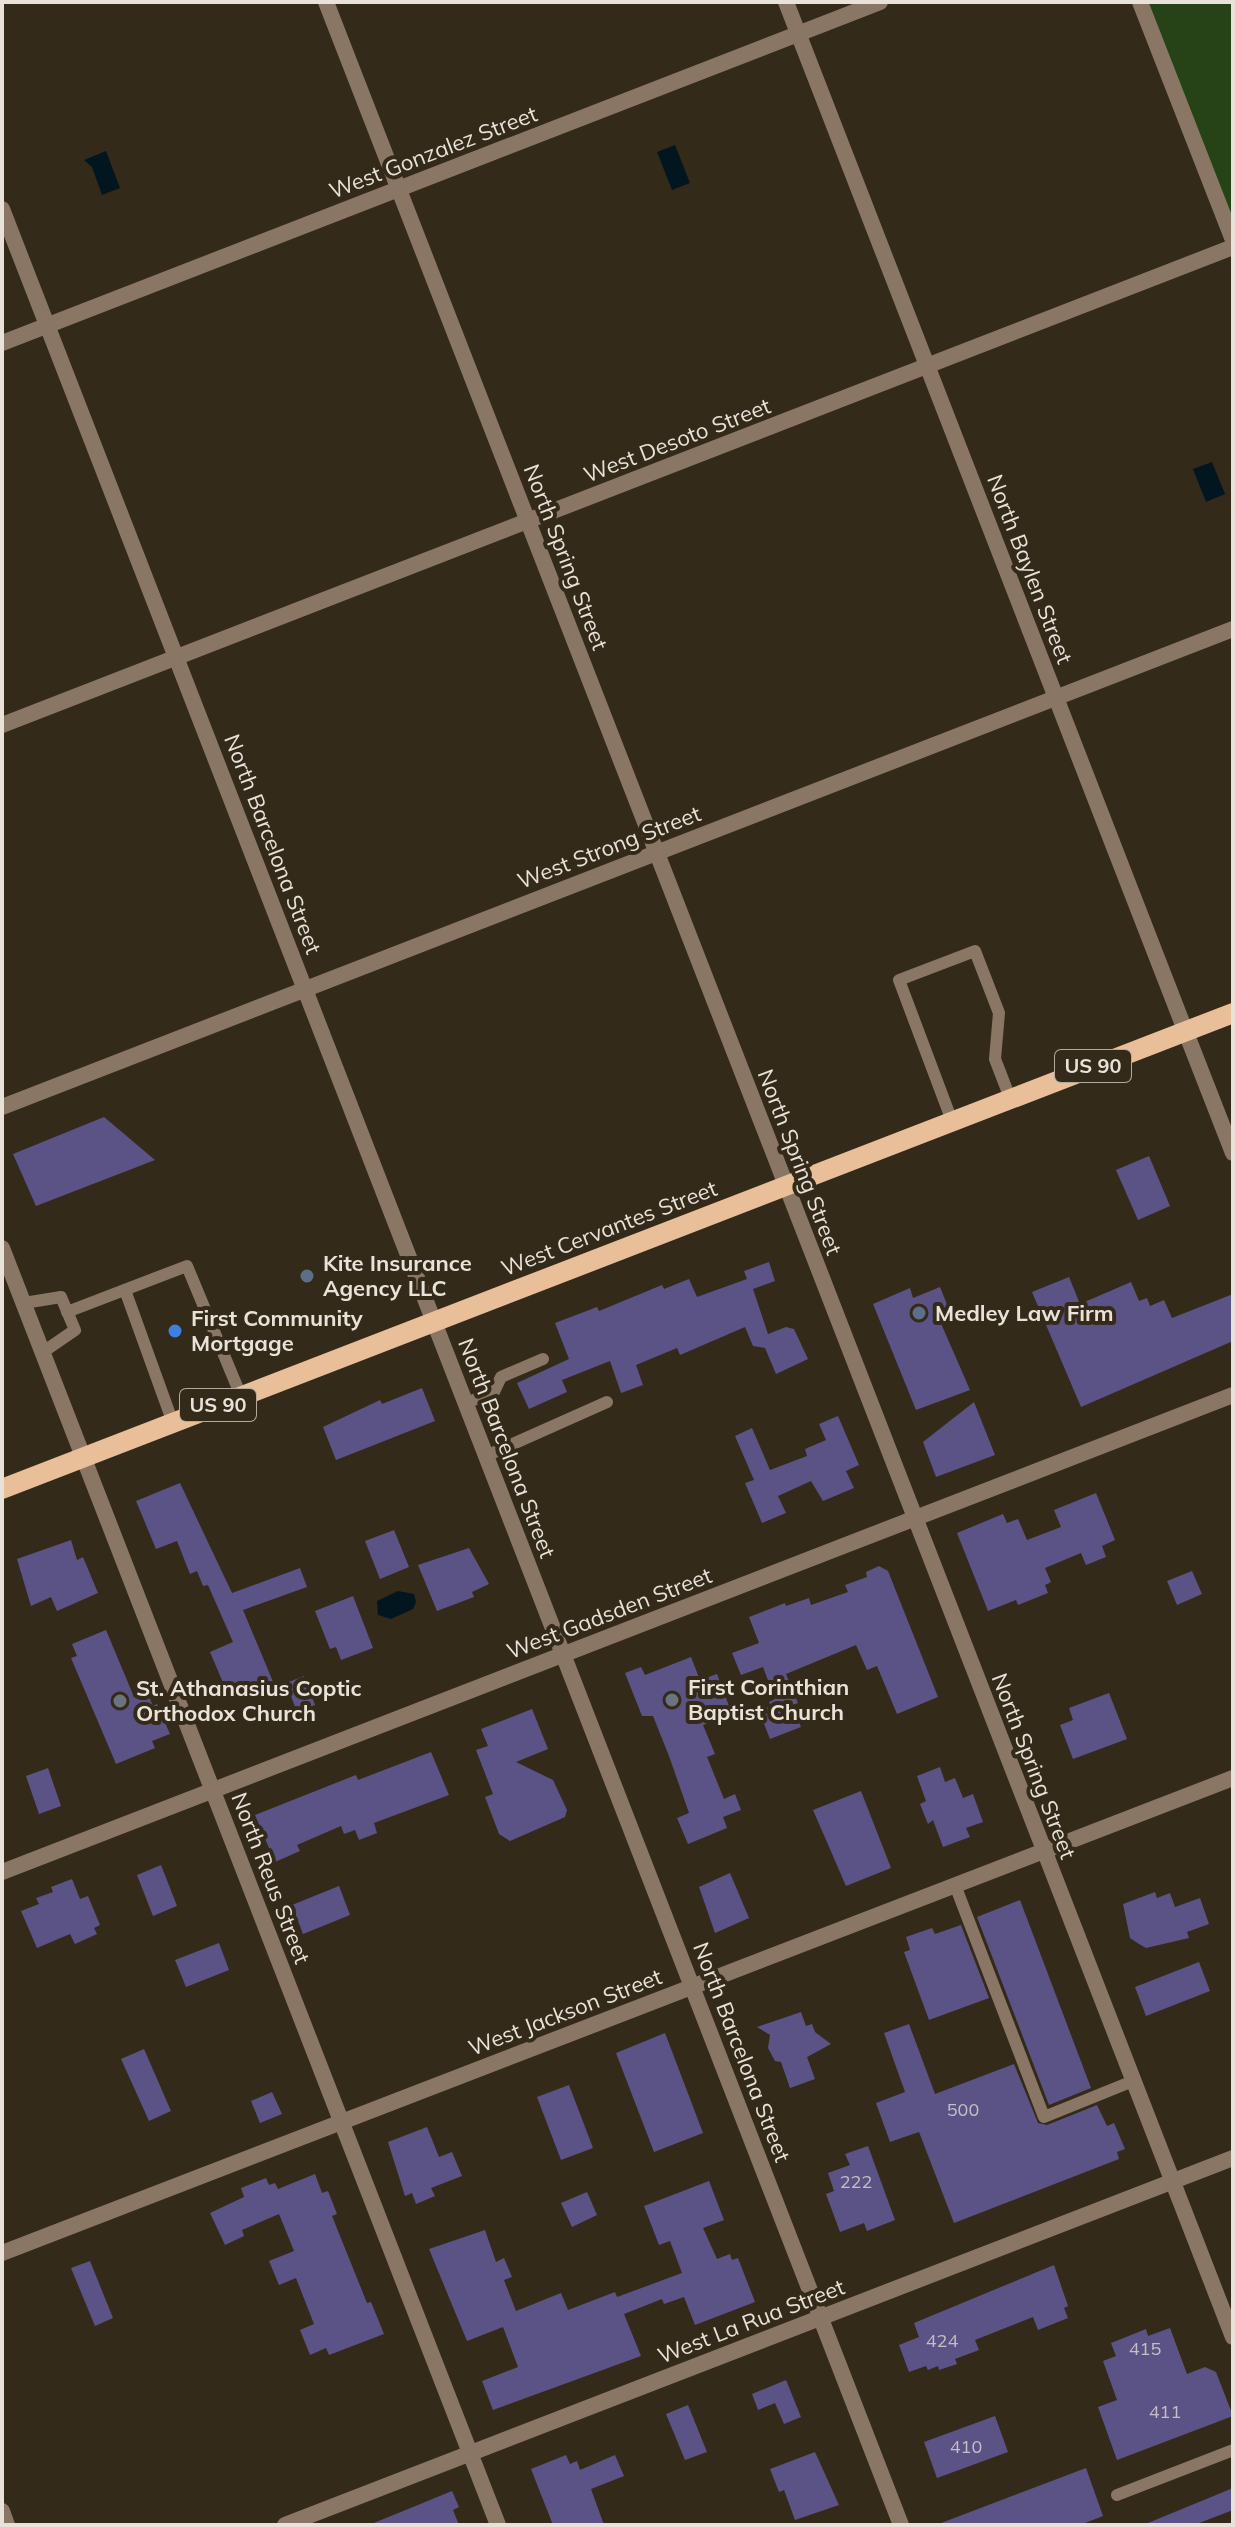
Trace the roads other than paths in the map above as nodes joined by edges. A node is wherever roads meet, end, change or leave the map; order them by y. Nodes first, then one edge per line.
1 (326, 2) edge
2 (786, 2) edge
3 (880, 2) edge
4 (1140, 2) edge
5 (798, 34) junction
6 (399, 189) junction
7 (2, 209) edge
8 (1233, 240) edge
9 (1233, 247) edge
10 (48, 326) junction
11 (2, 343) edge
12 (928, 365) junction
13 (528, 521) junction
14 (1233, 629) edge
15 (177, 657) junction
16 (1057, 698) junction
17 (2, 725) edge
18 (656, 853) junction
19 (306, 989) junction
20 (1233, 1013) edge
21 (1185, 1030) junction
22 (1010, 1098) junction
23 (2, 1107) edge
24 (952, 1121) junction
25 (1233, 1153) edge
26 (786, 1185) junction
27 (2, 1248) edge
28 (125, 1290) junction
29 (24, 1303) junction
30 (67, 1312) junction
31 (435, 1321) junction
32 (43, 1352) junction
33 (543, 1359) dead end
34 (1233, 1395) edge
35 (241, 1396) junction
36 (607, 1402) dead end
37 (466, 1403) junction
38 (173, 1423) junction
39 (486, 1456) junction
40 (83, 1457) junction
41 (2, 1489) edge
42 (914, 1518) junction
43 (563, 1655) junction
44 (1233, 1778) edge
45 (212, 1789) junction
46 (1044, 1851) junction
47 (2, 1872) edge
48 (955, 1885) junction
49 (692, 1987) junction
50 (1133, 2081) junction
51 (341, 2122) junction
52 (1233, 2158) edge
53 (1173, 2182) junction
54 (2, 2253) edge
55 (821, 2317) junction
56 (1233, 2337) edge
57 (1233, 2450) edge
58 (470, 2453) junction
59 (1117, 2495) dead end
60 (2, 2511) edge
61 (7, 2525) edge
62 (285, 2525) edge
63 (498, 2525) edge
64 (901, 2525) edge

1 - 6 street, North Spring Street
2 - 5 street, North Baylen Street
3 - 5 street, West Gonzalez Street
4 - 8 street
5 - 6 street, West Gonzalez Street
5 - 12 street, North Baylen Street
6 - 10 street, West Gonzalez Street
6 - 13 street, North Spring Street
7 - 10 street, North Barcelona Street
9 - 12 street, West Desoto Street
10 - 11 street, West Gonzalez Street
10 - 15 street, North Barcelona Street
12 - 13 street, West Desoto Street
12 - 16 street, North Baylen Street
13 - 15 street, West Desoto Street
13 - 18 street, North Spring Street
14 - 16 street, West Strong Street
15 - 17 street, West Desoto Street
15 - 19 street, North Barcelona Street
16 - 18 street, West Strong Street
16 - 21 street, North Baylen Street
18 - 19 street, West Strong Street
18 - 26 street, North Spring Street
19 - 23 street, West Strong Street
19 - 31 street, North Barcelona Street
20 - 21 main road, West Cervantes Street / US 90
21 - 22 main road, West Cervantes Street / US 90
21 - 25 street, North Baylen Street
22 - 24 main road, West Cervantes Street / US 90
22 - 24 lane
24 - 26 main road, West Cervantes Street / US 90
26 - 31 main road, West Cervantes Street / US 90
26 - 42 street, North Spring Street
27 - 29 street, North Reus Street
28 - 30 lane
28 - 35 lane
28 - 38 lane
29 - 30 lane
29 - 32 street, North Reus Street
30 - 32 lane
31 - 35 main road, West Cervantes Street / US 90
31 - 37 street, North Barcelona Street
32 - 40 street, North Reus Street
33 - 37 lane
34 - 42 street, West Gadsden Street
35 - 38 main road, West Cervantes Street / US 90
36 - 39 lane
37 - 39 street, North Barcelona Street
38 - 40 main road, West Cervantes Street / US 90
39 - 43 street, North Barcelona Street
40 - 41 main road, West Cervantes Street / US 90
40 - 45 street, North Reus Street
42 - 43 street, West Gadsden Street
42 - 46 street, North Spring Street
43 - 45 street, West Gadsden Street
43 - 49 street, North Barcelona Street
44 - 46 street, West Jackson Street
45 - 47 street, West Gadsden Street
45 - 51 street, North Reus Street
46 - 48 street, West Jackson Street
46 - 50 street, North Spring Street
48 - 49 street, West Jackson Street
48 - 50 lane
49 - 51 street, West Jackson Street
49 - 55 street, North Barcelona Street
50 - 53 street, North Spring Street
51 - 54 street, West Jackson Street
51 - 58 street, North Reus Street
52 - 53 street, West La Rua Street
53 - 55 street, West La Rua Street
53 - 56 street, North Spring Street
55 - 58 street, West La Rua Street
55 - 64 street, North Barcelona Street
57 - 59 lane
58 - 62 street, West La Rua Street
58 - 63 street, North Reus Street
60 - 61 street

